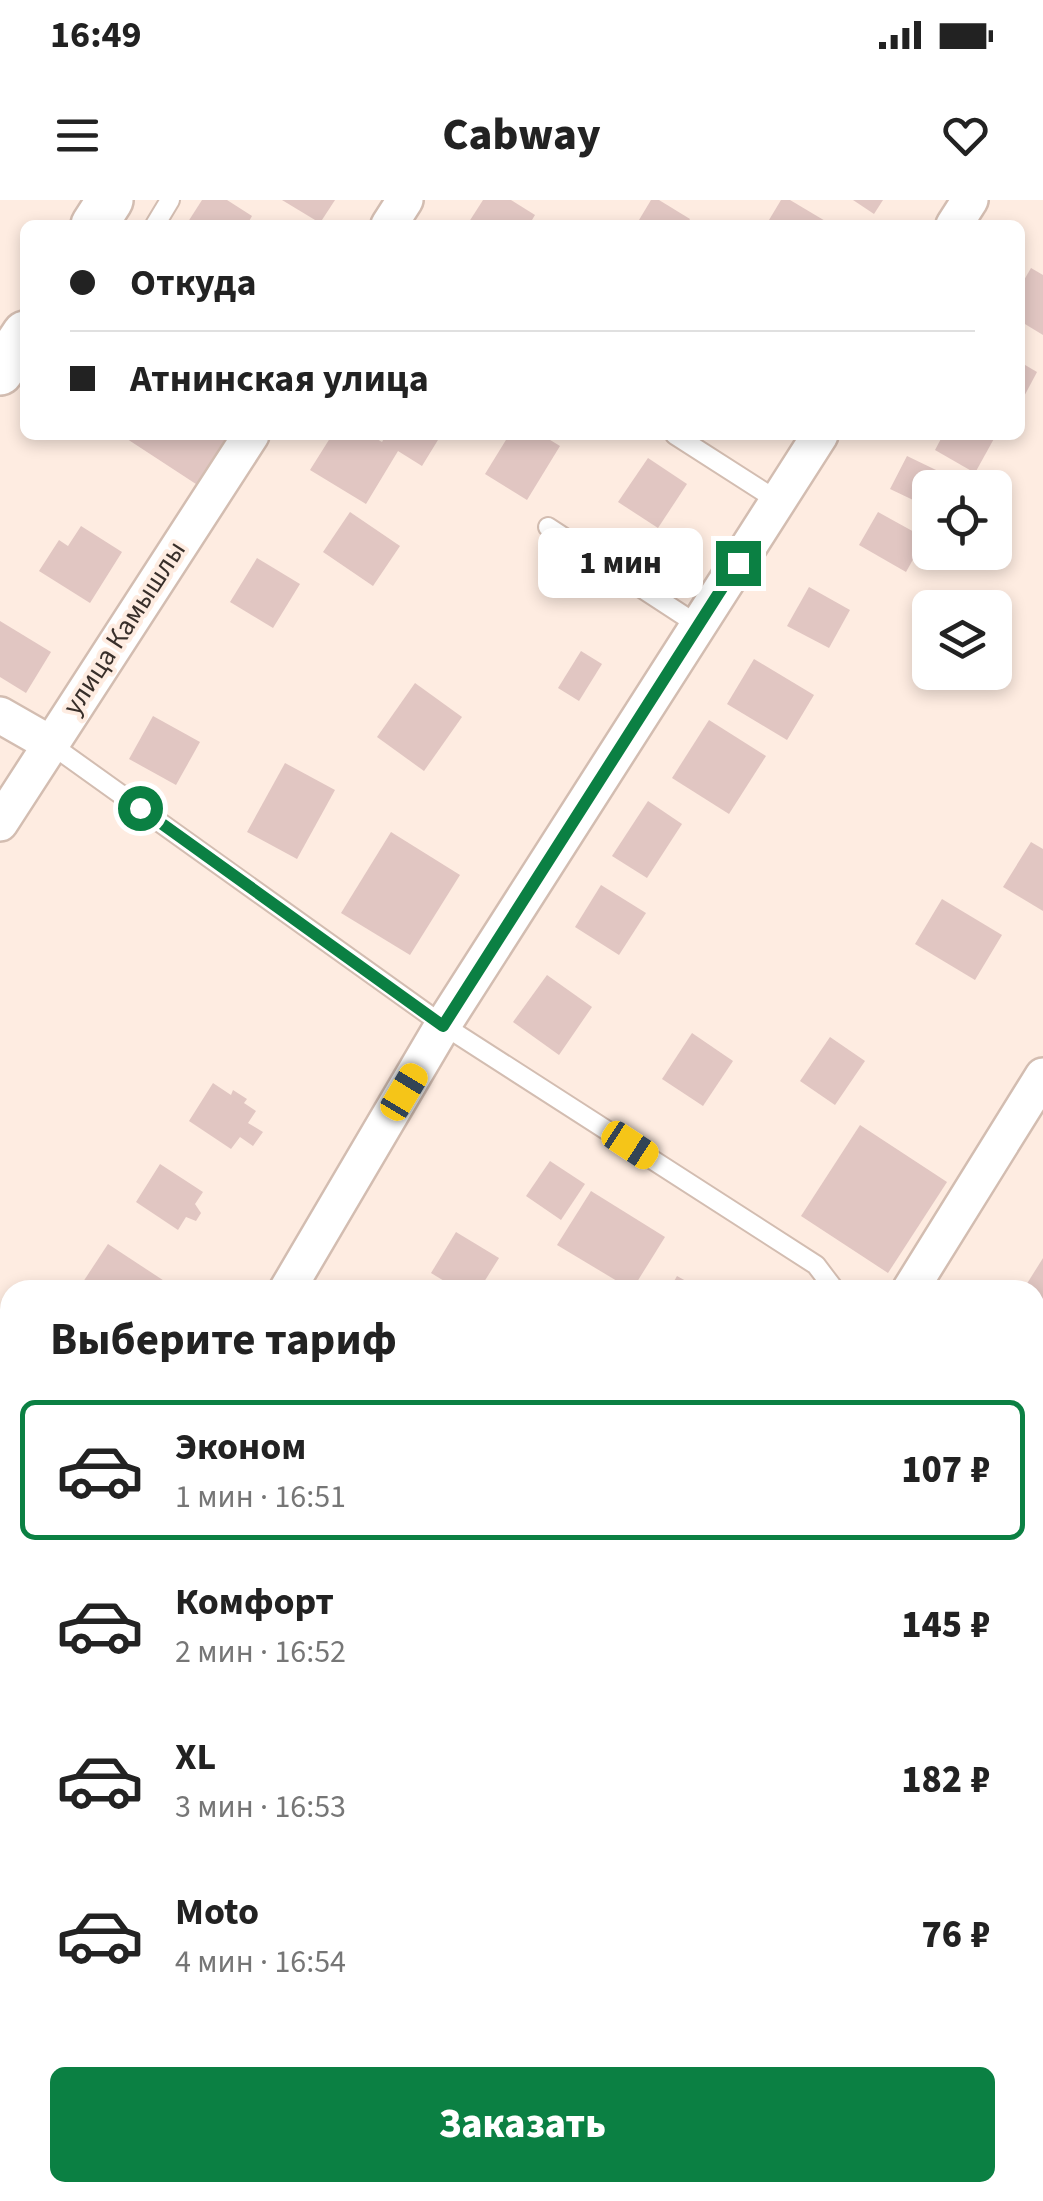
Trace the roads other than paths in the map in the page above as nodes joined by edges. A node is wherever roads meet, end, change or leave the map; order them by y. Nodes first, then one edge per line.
1 (20, 342) edge
2 (0, 372) edge
3 (248, 440) edge
4 (683, 440) edge
5 (817, 440) edge
6 (778, 501) junction
7 (548, 527) dead end
8 (698, 625) junction
9 (0, 714) edge
10 (49, 743) junction
11 (0, 823) edge
12 (443, 1026) junction
13 (1043, 1076) edge
14 (293, 1280) edge
15 (828, 1280) edge
16 (918, 1280) edge

1 - 2 street
3 - 10 street, улица Камышлы
4 - 6 lane
5 - 6 street
6 - 8 street
7 - 8 lane
8 - 12 street
9 - 10 street
10 - 11 street, улица Камышлы
10 - 12 lane
12 - 14 street
12 - 15 lane
13 - 16 street

